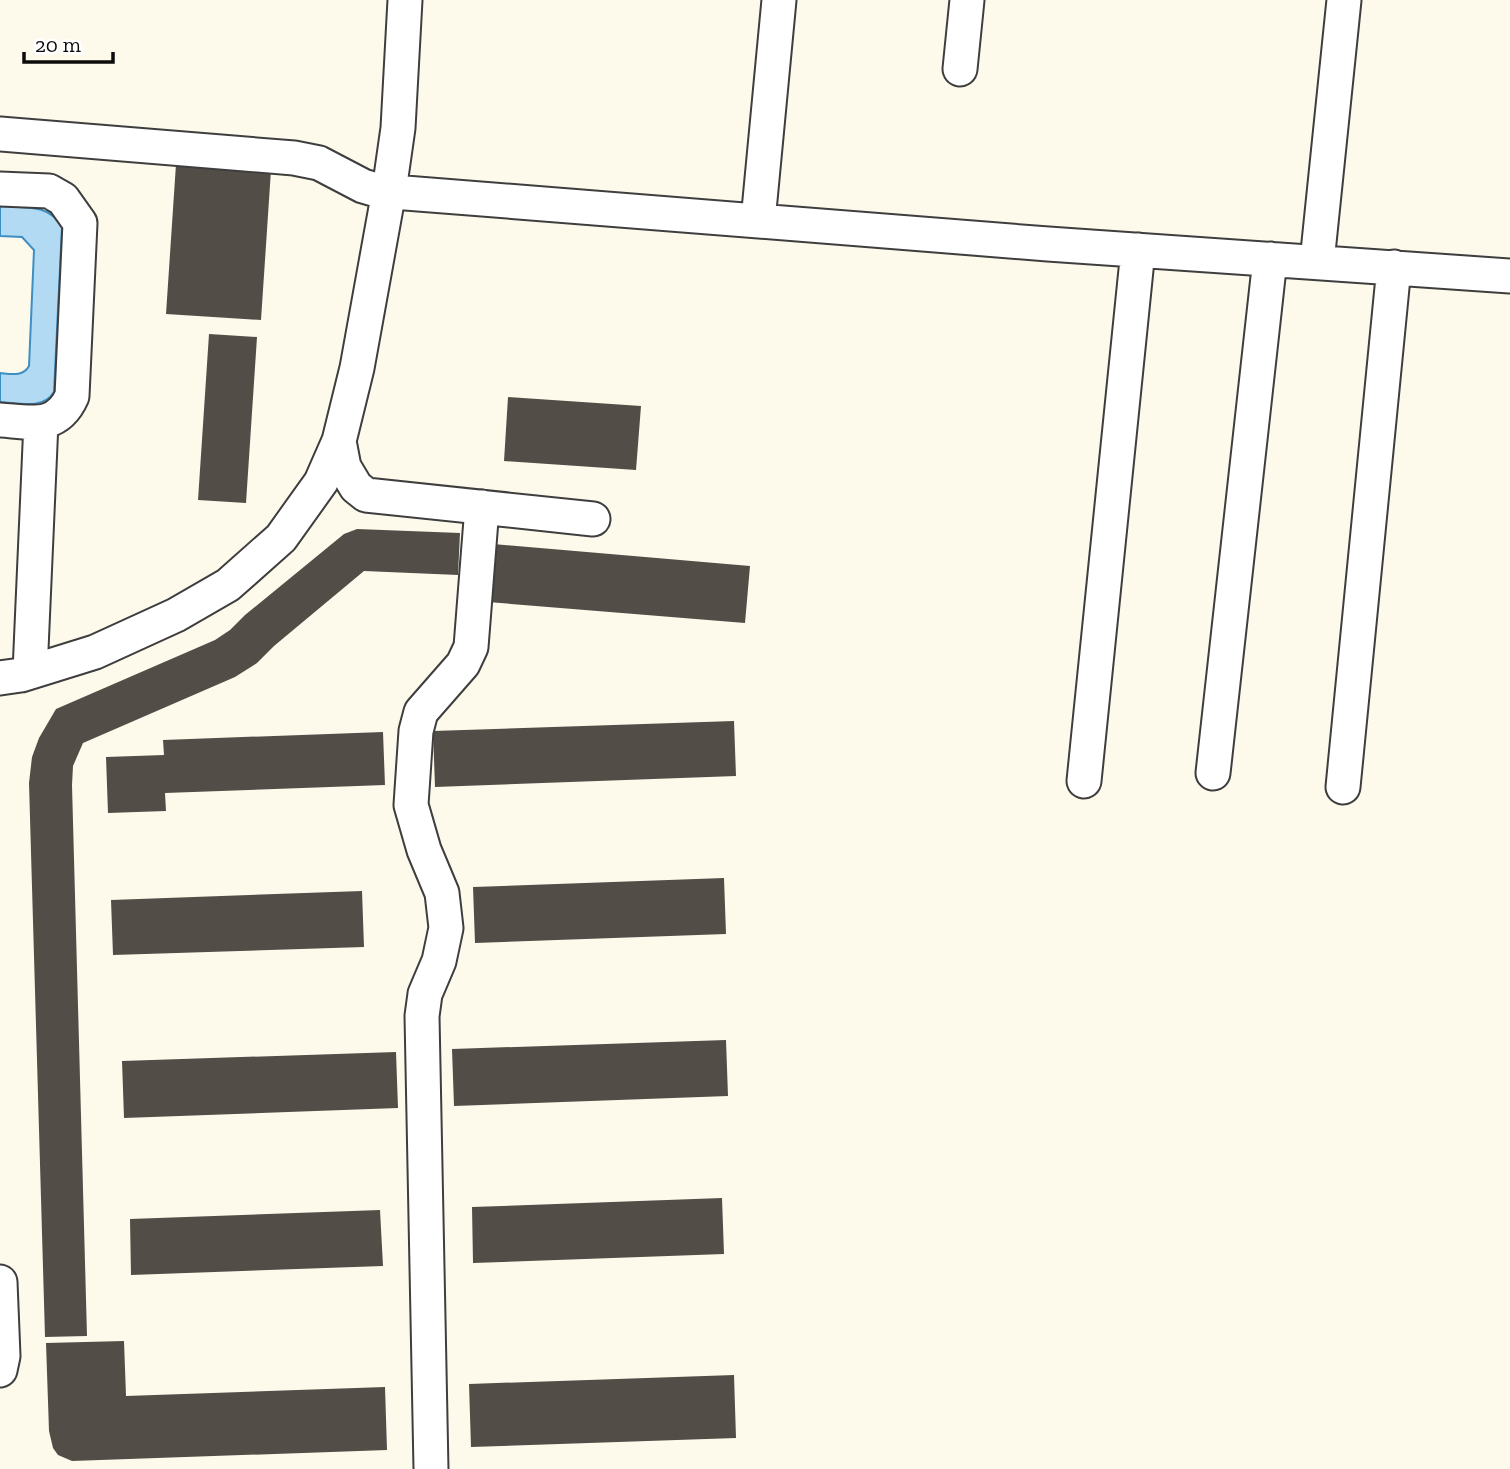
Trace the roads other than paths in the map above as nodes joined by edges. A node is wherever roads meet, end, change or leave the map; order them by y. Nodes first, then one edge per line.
1 (405, 0) edge
2 (779, 0) edge
3 (967, 0) edge
4 (1344, 0) edge
5 (960, 69) dead end
6 (0, 134) edge
7 (0, 189) edge
8 (389, 191) junction
9 (758, 221) junction
10 (1138, 250) junction
11 (1270, 259) junction
12 (1317, 262) junction
13 (1394, 267) junction
14 (1510, 276) edge
15 (0, 420) edge
16 (41, 422) junction
17 (339, 441) junction
18 (482, 507) junction
19 (593, 519) dead end
20 (15, 675) edge
21 (1213, 773) dead end
22 (1084, 781) dead end
23 (1343, 787) dead end
24 (0, 1282) edge
25 (0, 1370) edge
26 (431, 1469) edge

1 - 8 street
2 - 9 street
3 - 5 street
4 - 12 street
6 - 8 street
7 - 16 street
8 - 9 street
8 - 17 street
9 - 10 street
10 - 11 street
10 - 22 street
11 - 12 street
11 - 21 street
12 - 13 street
13 - 14 street
13 - 23 street
15 - 16 street
16 - 20 street
17 - 18 street
17 - 20 street
18 - 19 street
18 - 26 street
24 - 25 street

